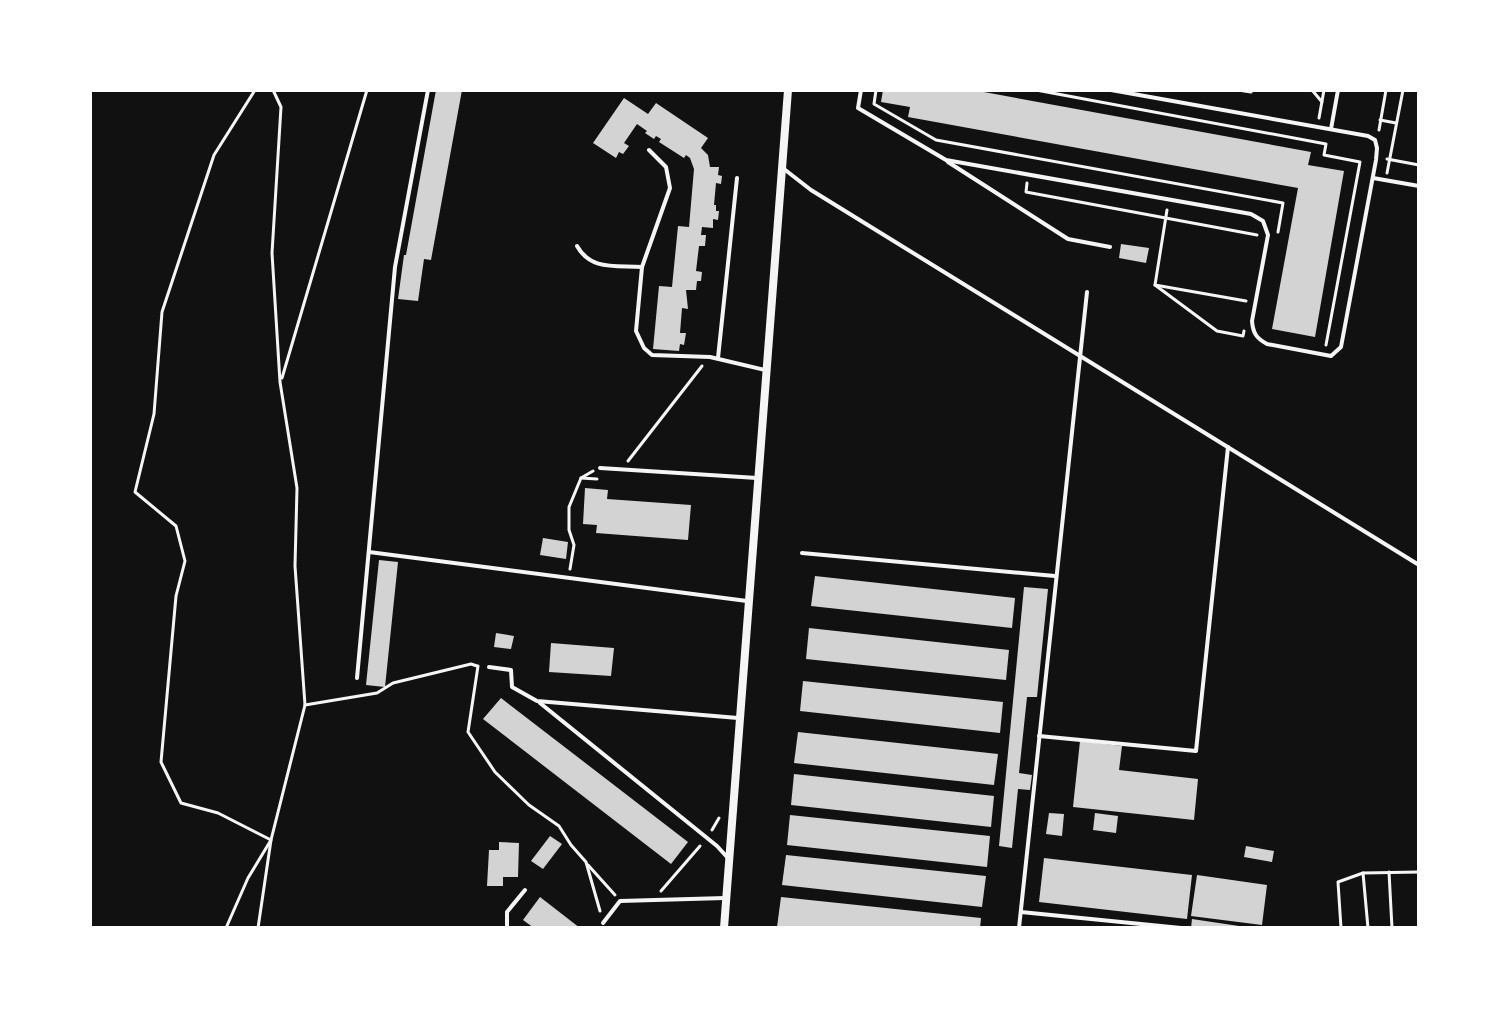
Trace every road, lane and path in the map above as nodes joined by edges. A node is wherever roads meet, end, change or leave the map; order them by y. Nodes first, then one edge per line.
1 (255, 90) edge
2 (273, 90) edge
3 (367, 90) edge
4 (428, 90) edge
5 (788, 90) edge
6 (861, 90) edge
7 (876, 90) edge
8 (1036, 90) edge
9 (1111, 90) edge
10 (1238, 90) edge
11 (1252, 90) edge
12 (1312, 90) edge
13 (1338, 90) edge
14 (1386, 90) edge
15 (1403, 90) edge
16 (1322, 102) dead end
17 (1380, 120) junction
18 (1396, 123) junction
19 (1331, 129) junction
20 (1377, 148) junction
21 (649, 150) dead end
22 (946, 160) junction
23 (1419, 165) edge
24 (784, 169) junction
25 (1029, 175) junction
26 (737, 178) dead end
27 (1373, 178) junction
28 (1172, 183) junction
29 (1419, 186) edge
30 (1169, 200) junction
31 (1419, 215) edge
32 (1166, 218) junction
33 (1418, 227) edge
34 (1268, 237) junction
35 (577, 246) dead end
36 (1110, 247) dead end
37 (642, 267) junction
38 (1155, 285) junction
39 (1087, 292) dead end
40 (1249, 302) dead end
41 (1245, 324) dead end
42 (1326, 345) dead end
43 (1078, 354) junction
44 (710, 357) junction
45 (718, 358) junction
46 (766, 370) junction
47 (280, 382) junction
48 (1228, 447) junction
49 (600, 468) joint
50 (622, 469) junction
51 (759, 478) junction
52 (369, 552) junction
53 (802, 553) dead end
54 (1419, 565) edge
55 (1055, 576) junction
56 (569, 578) junction
57 (749, 602) junction
58 (478, 666) junction
59 (489, 667) joint
60 (357, 678) dead end
61 (537, 701) junction
62 (305, 705) junction
63 (740, 719) junction
64 (1039, 736) junction
65 (707, 838) junction
66 (271, 840) junction
67 (728, 859) junction
68 (586, 862) junction
69 (1389, 872) junction
70 (1419, 872) edge
71 (1363, 873) junction
72 (525, 890) dead end
73 (725, 898) junction
74 (653, 900) junction
75 (620, 901) junction
76 (1020, 912) junction
77 (603, 923) joint
78 (226, 928) edge
79 (258, 928) edge
80 (507, 928) edge
81 (724, 928) edge
82 (1019, 928) edge
83 (1181, 928) edge
84 (1341, 928) edge
85 (1368, 928) edge
86 (1392, 928) edge

1 - 66 path
2 - 47 path
3 - 47 path
4 - 52 lane
5 - 24 street
6 - 22 lane
7 - 28 path
8 - 42 path
9 - 19 lane
10 - 11 path
12 - 16 path
13 - 19 lane
14 - 17 path
15 - 18 path
17 - 18 path
17 - 20 path
18 - 23 path
19 - 20 lane
20 - 27 lane
21 - 37 lane
22 - 25 lane
22 - 36 lane
24 - 43 lane
24 - 46 street
25 - 30 lane
25 - 32 path
26 - 45 lane
27 - 29 lane
27 - 34 lane
28 - 30 path
28 - 34 path
30 - 32 path
30 - 34 lane
31 - 33 path
32 - 34 path
32 - 38 path
35 - 37 lane
37 - 44 lane
38 - 40 path
38 - 41 path
39 - 43 lane
43 - 48 lane
43 - 55 lane
44 - 45 lane
44 - 50 path
45 - 46 lane
46 - 51 street
47 - 62 path
48 - 54 lane
48 - 64 lane
49 - 50 lane
49 - 56 path
50 - 51 lane
51 - 57 street
52 - 56 lane
52 - 60 lane
53 - 55 lane
55 - 64 lane
56 - 57 lane
57 - 63 street
58 - 59 path
58 - 62 path
58 - 68 path
59 - 61 lane
61 - 63 lane
61 - 65 lane
62 - 66 path
63 - 67 street
64 - 76 lane
65 - 67 lane
65 - 74 path
66 - 78 path
66 - 79 path
67 - 73 street
68 - 75 path
68 - 77 path
69 - 70 path
69 - 71 path
69 - 86 path
71 - 84 path
71 - 85 path
72 - 80 lane
73 - 74 lane
73 - 81 street
74 - 75 lane
75 - 77 lane
76 - 82 lane
76 - 83 lane

